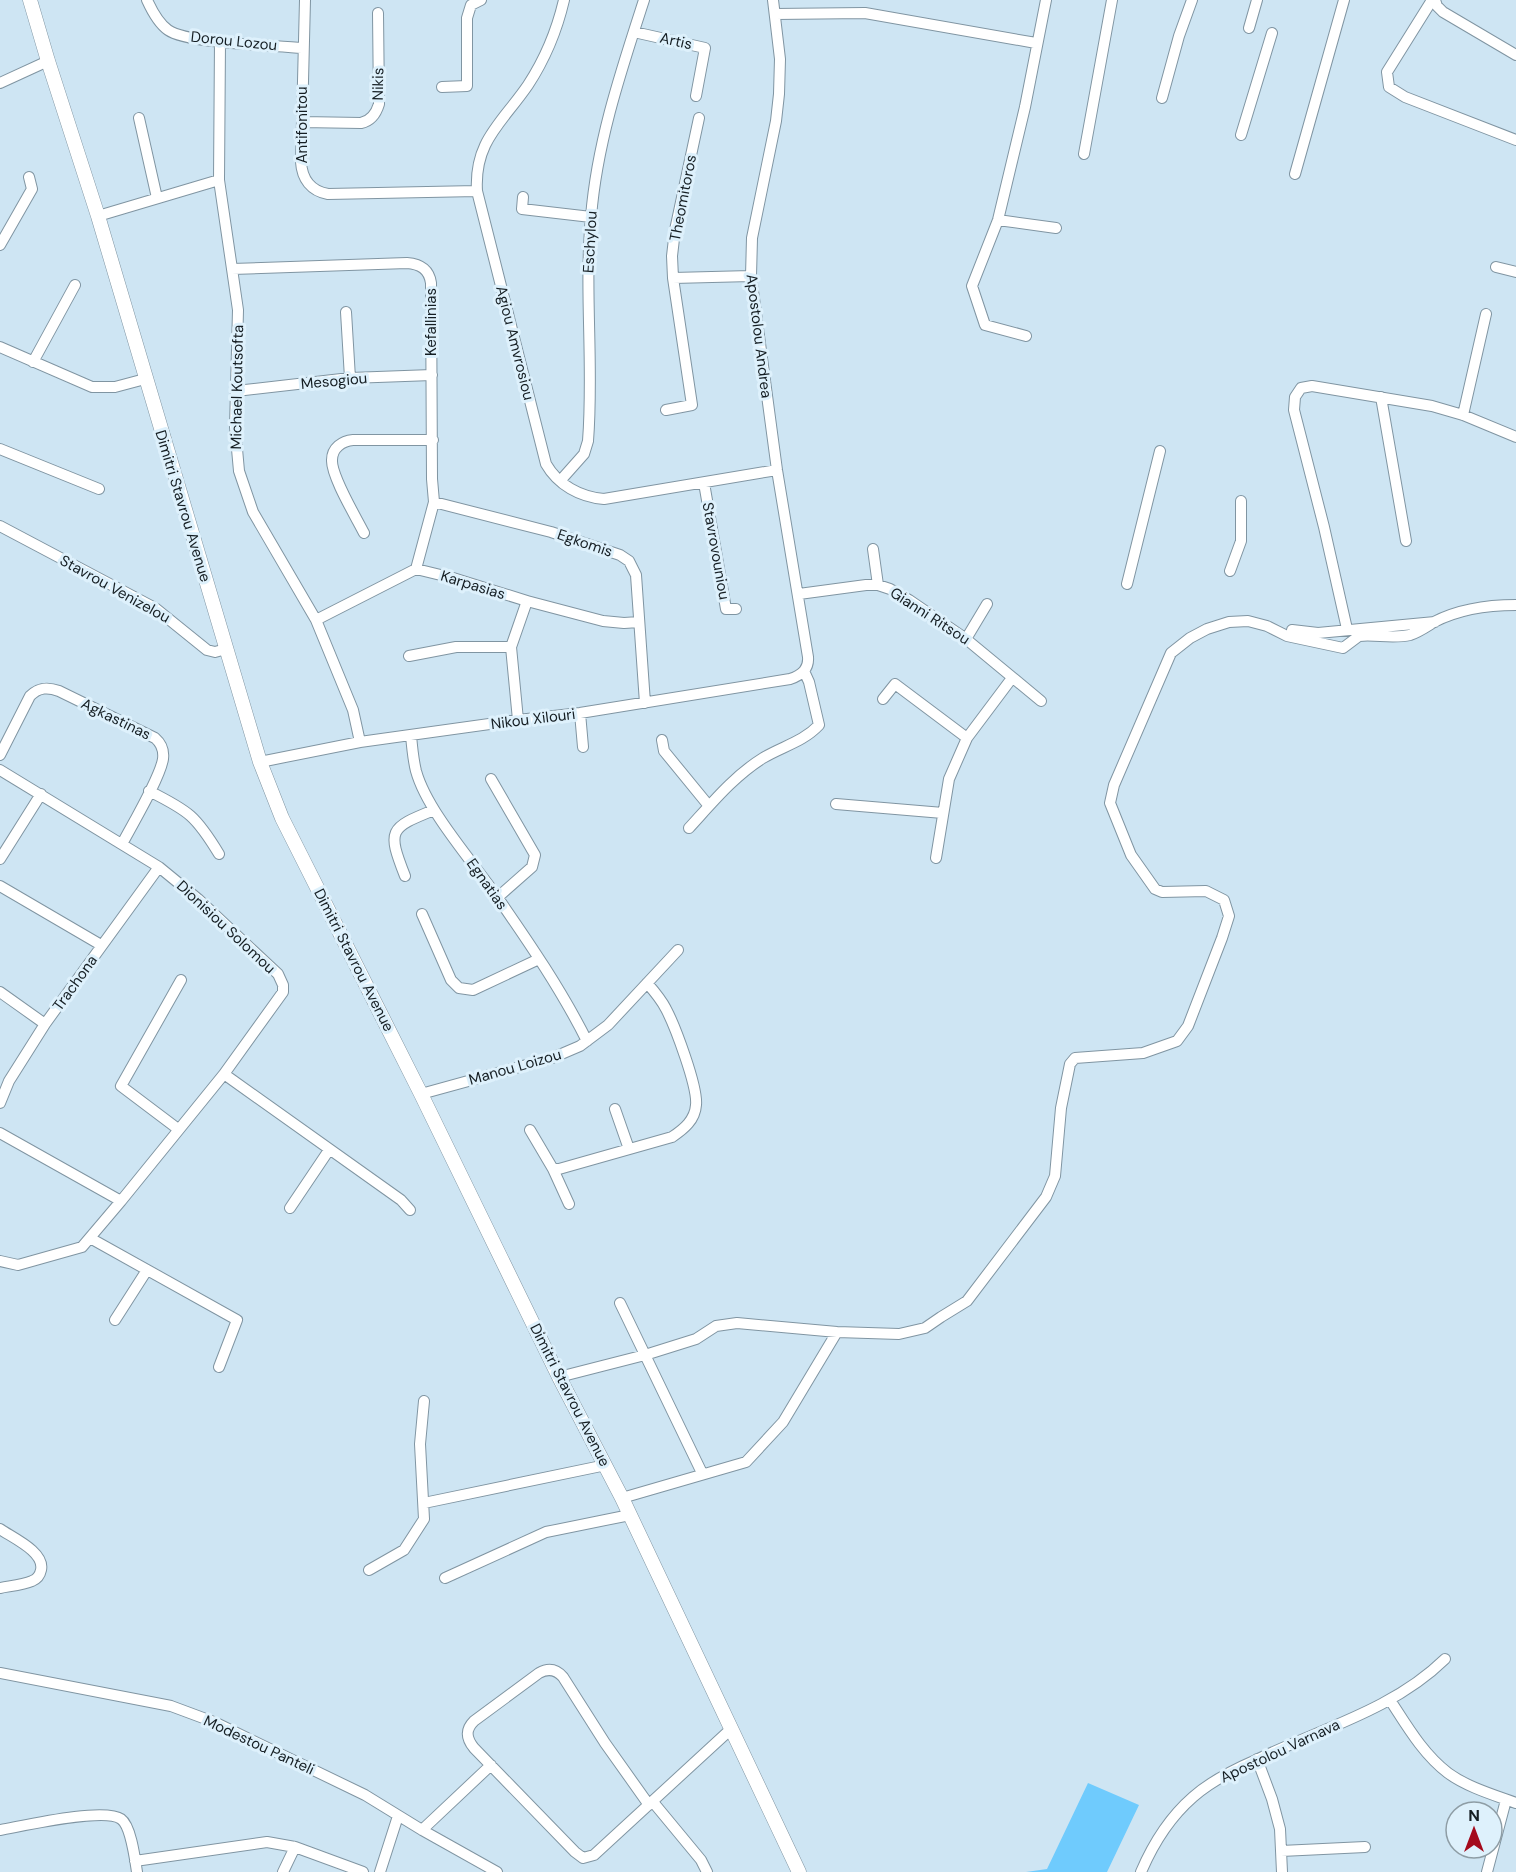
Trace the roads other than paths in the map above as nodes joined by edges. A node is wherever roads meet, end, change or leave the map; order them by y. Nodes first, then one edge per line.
1 (30, 0) edge
2 (147, 0) edge
3 (304, 0) edge
4 (481, 0) edge
5 (564, 0) edge
6 (644, 0) edge
7 (773, 0) edge
8 (1046, 0) edge
9 (1112, 0) edge
10 (1192, 0) edge
11 (1257, 0) edge
12 (1344, 0) edge
13 (1434, 0) edge
14 (378, 13) dead end
15 (775, 14) junction
16 (1249, 28) dead end
17 (633, 32) junction
18 (1272, 33) dead end
19 (220, 41) junction
20 (1036, 43) junction
21 (302, 48) junction
22 (1516, 55) edge
23 (48, 61) junction
24 (0, 83) edge
25 (442, 87) dead end
26 (696, 96) dead end
27 (1162, 98) dead end
28 (139, 118) dead end
29 (699, 118) dead end
30 (302, 122) junction
31 (1240, 135) dead end
32 (1516, 140) edge
33 (1084, 154) dead end
34 (1295, 174) dead end
35 (29, 177) dead end
36 (219, 180) junction
37 (477, 191) junction
38 (523, 197) dead end
39 (157, 198) junction
40 (98, 216) junction
41 (591, 217) junction
42 (998, 220) junction
43 (1056, 228) dead end
44 (0, 245) edge
45 (1496, 267) dead end
46 (232, 269) junction
47 (1516, 272) edge
48 (751, 276) junction
49 (673, 278) junction
50 (75, 285) dead end
51 (346, 312) dead end
52 (1486, 315) dead end
53 (1026, 336) dead end
54 (0, 347) edge
55 (33, 362) junction
56 (432, 375) junction
57 (350, 378) junction
58 (145, 379) junction
59 (236, 391) junction
60 (1381, 396) junction
61 (666, 410) dead end
62 (1463, 415) junction
63 (1516, 437) edge
64 (433, 440) junction
65 (0, 449) edge
66 (1160, 451) dead end
67 (777, 470) junction
68 (560, 482) junction
69 (704, 483) junction
70 (99, 489) dead end
71 (1240, 501) dead end
72 (434, 502) junction
73 (0, 526) edge
74 (364, 533) dead end
75 (1406, 541) dead end
76 (873, 549) dead end
77 (416, 569) junction
78 (1230, 572) dead end
79 (1127, 584) dead end
80 (878, 585) junction
81 (799, 594) junction
82 (527, 601) junction
83 (987, 604) dead end
84 (1516, 605) edge
85 (736, 609) dead end
86 (316, 620) junction
87 (639, 622) junction
88 (1347, 629) junction
89 (1292, 630) dead end
90 (1366, 632) junction
91 (966, 639) junction
92 (511, 647) junction
93 (226, 649) junction
94 (409, 656) dead end
95 (804, 671) junction
96 (1012, 678) junction
97 (883, 699) dead end
98 (1041, 701) dead end
99 (645, 704) junction
100 (580, 713) junction
101 (518, 720) junction
102 (411, 735) junction
103 (967, 738) junction
104 (662, 740) dead end
105 (360, 742) junction
106 (583, 747) dead end
107 (0, 755) edge
108 (260, 762) junction
109 (0, 770) edge
110 (491, 779) dead end
111 (149, 791) junction
112 (41, 794) junction
113 (836, 804) dead end
114 (708, 806) junction
115 (434, 810) junction
116 (943, 813) junction
117 (688, 828) dead end
118 (122, 844) junction
119 (219, 854) dead end
120 (936, 858) dead end
121 (0, 859) edge
122 (159, 867) junction
123 (405, 876) dead end
124 (0, 886) edge
125 (498, 897) junction
126 (422, 914) dead end
127 (101, 945) junction
128 (678, 950) dead end
129 (539, 959) junction
130 (181, 980) dead end
131 (647, 983) junction
132 (0, 992) edge
133 (45, 1024) junction
134 (587, 1041) junction
135 (224, 1074) junction
136 (5, 1081) edge
137 (421, 1094) junction
138 (0, 1103) edge
139 (615, 1109) dead end
140 (178, 1129) junction
141 (530, 1130) dead end
142 (0, 1133) edge
143 (629, 1149) junction
144 (329, 1150) junction
145 (554, 1169) junction
146 (122, 1201) junction
147 (569, 1204) dead end
148 (290, 1209) dead end
149 (410, 1209) dead end
150 (90, 1238) junction
151 (0, 1261) edge
152 (147, 1270) junction
153 (620, 1303) dead end
154 (115, 1320) dead end
155 (837, 1332) junction
156 (645, 1356) junction
157 (219, 1367) dead end
158 (559, 1377) junction
159 (424, 1401) dead end
160 (606, 1466) junction
161 (702, 1473) junction
162 (622, 1498) junction
163 (424, 1503) junction
164 (630, 1515) junction
165 (0, 1529) edge
166 (369, 1570) dead end
167 (445, 1578) dead end
168 (0, 1588) edge
169 (1445, 1659) dead end
170 (0, 1673) edge
171 (1390, 1700) junction
172 (731, 1729) junction
173 (1257, 1759) junction
174 (491, 1765) junction
175 (1511, 1802) edge
176 (651, 1804) junction
177 (398, 1816) junction
178 (0, 1830) edge
179 (422, 1830) junction
180 (295, 1847) junction
181 (1365, 1847) dead end
182 (1281, 1851) junction
183 (136, 1866) edge
184 (283, 1872) edge
185 (363, 1872) edge
186 (380, 1872) edge
187 (497, 1872) edge
188 (707, 1872) edge
189 (799, 1872) edge
190 (1141, 1872) edge
191 (1282, 1872) edge
192 (1487, 1872) edge

1 - 23 main road, Dimitri Stavrou Avenue
2 - 19 street, Dorou Lozou
3 - 21 street, Antifonitou
4 - 25 street
5 - 37 street, Agiou Amvrosiou
6 - 17 street, Eschylou
7 - 15 street, Apostolou Andrea
8 - 20 street
9 - 33 street
10 - 27 street
11 - 16 street
12 - 34 street
13 - 22 street
13 - 32 street
14 - 30 street, Nikis
15 - 20 street
15 - 48 street, Apostolou Andrea
17 - 26 street, Artis
17 - 41 street, Eschylou
18 - 31 street
19 - 21 street, Dorou Lozou
19 - 36 street, Michael Koutsofta
20 - 42 street
21 - 30 street, Antifonitou
23 - 24 street
23 - 40 main road, Dimitri Stavrou Avenue
28 - 39 street
29 - 49 street, Theomitoros
30 - 37 street, Antifonitou
35 - 44 street
36 - 39 street
36 - 46 street, Michael Koutsofta
37 - 68 street, Agiou Amvrosiou
38 - 41 street
39 - 40 street
40 - 58 main road, Dimitri Stavrou Avenue
41 - 68 street, Eschylou
42 - 43 street
42 - 53 street
45 - 47 street
46 - 56 street, Kefallinias
46 - 59 street, Michael Koutsofta
48 - 49 street
48 - 67 street, Apostolou Andrea
49 - 61 street, Theomitoros
50 - 55 street
51 - 57 street
52 - 62 street
54 - 55 street
55 - 58 street
56 - 57 street, Mesogiou
56 - 64 street, Kefallinias
57 - 59 street, Mesogiou
58 - 93 main road, Dimitri Stavrou Avenue
59 - 86 street, Michael Koutsofta
60 - 62 street
60 - 75 street
60 - 88 street
62 - 63 street
64 - 72 street, Kefallinias
64 - 74 street
65 - 70 street
66 - 79 street
67 - 69 street
67 - 81 street, Apostolou Andrea
68 - 69 street
69 - 85 street, Stavrovouniou
71 - 78 street
72 - 77 street, Kefallinias
72 - 87 street, Egkomis
73 - 93 street, Stavrou Venizelou
76 - 80 street
77 - 82 street, Karpasias
77 - 86 street
80 - 81 street, Gianni Ritsou
80 - 91 street, Gianni Ritsou
81 - 95 street, Apostolou Andrea
82 - 87 street, Karpasias
82 - 92 street
83 - 91 street
84 - 90 street
86 - 105 street, Michael Koutsofta
87 - 99 street, Egkomis
88 - 89 street
88 - 90 street
90 - 155 street
91 - 96 street, Gianni Ritsou
92 - 94 street
92 - 101 street
93 - 108 main road, Dimitri Stavrou Avenue
95 - 99 street, Nikou Xilouri
95 - 114 street
96 - 98 street, Gianni Ritsou
96 - 103 street
97 - 103 street
99 - 100 street, Nikou Xilouri
100 - 101 street, Nikou Xilouri
100 - 106 street
101 - 102 street, Nikou Xilouri
102 - 105 street, Nikou Xilouri
102 - 115 street, Egnatias
103 - 116 street
104 - 114 street
105 - 108 street, Nikou Xilouri
107 - 111 street, Agkastinas
108 - 137 main road, Dimitri Stavrou Avenue
109 - 112 street, Dionisiou Solomou
110 - 125 street
111 - 118 street, Agkastinas
111 - 119 street
112 - 118 street, Dionisiou Solomou
112 - 121 street
113 - 116 street
114 - 117 street
115 - 123 street
115 - 125 street, Egnatias
116 - 120 street
118 - 122 street, Dionisiou Solomou
122 - 127 street, Trachona
122 - 135 street, Dionisiou Solomou
124 - 127 street
125 - 129 street, Egnatias
126 - 129 street
127 - 133 street, Trachona
128 - 131 street, Manou Loizou
129 - 134 street, Egnatias
130 - 140 street
131 - 134 street, Manou Loizou
131 - 143 street
132 - 133 street
133 - 136 street, Trachona
134 - 137 street, Manou Loizou
135 - 140 street, Dionisiou Solomou
135 - 144 street
136 - 138 street, Trachona
137 - 158 main road, Dimitri Stavrou Avenue
139 - 143 street
140 - 146 street, Dionisiou Solomou
141 - 145 street
142 - 146 street
143 - 145 street
144 - 148 street
144 - 149 street
145 - 147 street
146 - 150 street, Dionisiou Solomou
150 - 151 street
150 - 152 street
152 - 154 street
152 - 157 street
153 - 156 street
155 - 156 street
155 - 161 street
156 - 158 street
156 - 161 street
158 - 160 main road, Dimitri Stavrou Avenue
159 - 163 street
160 - 162 main road, Dimitri Stavrou Avenue
160 - 163 street
161 - 162 street
162 - 164 main road, Dimitri Stavrou Avenue
163 - 166 street
164 - 167 street
164 - 172 main road, Dimitri Stavrou Avenue
165 - 168 street
169 - 171 street, Apostolou Varnava
170 - 177 street, Modestou Panteli
171 - 173 street, Apostolou Varnava
171 - 175 street
172 - 176 street
172 - 189 main road, Dimitri Stavrou Avenue
173 - 182 street
173 - 190 street, Apostolou Varnava
174 - 176 street
174 - 176 street
174 - 179 street
175 - 192 street
176 - 188 street
177 - 179 street, Modestou Panteli
177 - 186 street
178 - 183 street
179 - 187 street, Modestou Panteli
180 - 183 street
180 - 184 street
180 - 185 street
181 - 182 street
182 - 191 street

